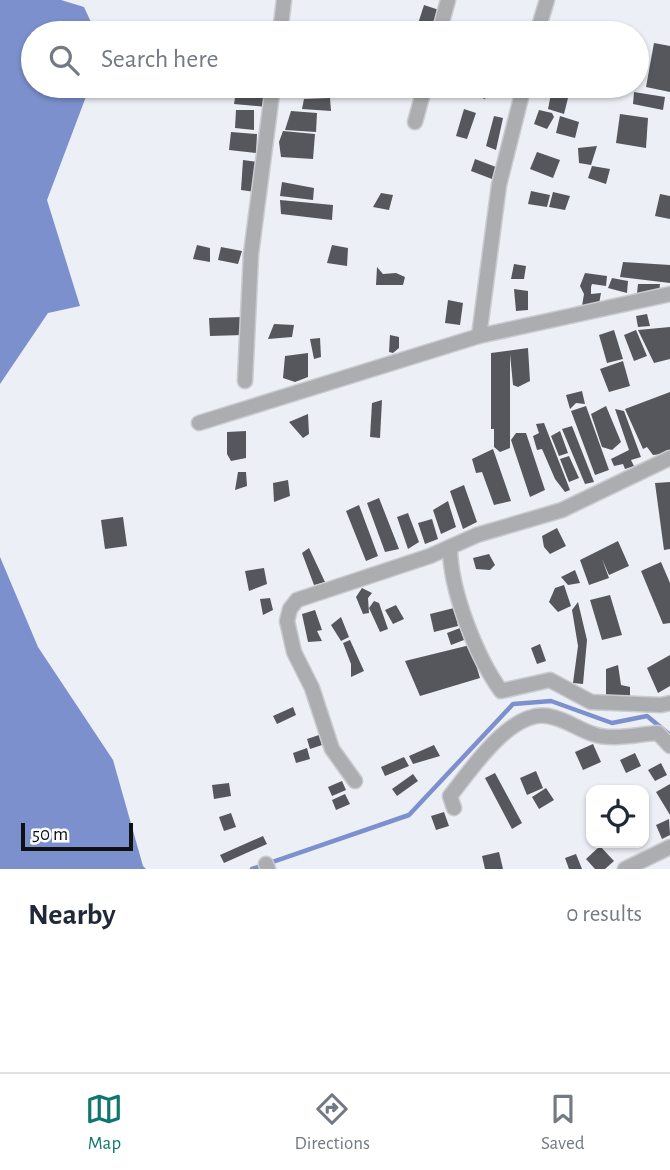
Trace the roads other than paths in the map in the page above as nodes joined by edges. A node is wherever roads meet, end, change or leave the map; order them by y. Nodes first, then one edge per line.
1 (284, 0) edge
2 (448, 0) edge
3 (547, 0) edge
4 (281, 21) edge
5 (442, 21) edge
6 (541, 21) edge
7 (271, 98) edge
8 (422, 98) edge
9 (521, 98) edge
10 (415, 122) dead end
11 (670, 294) edge
12 (479, 336) junction
13 (244, 381) dead end
14 (198, 423) dead end
15 (670, 458) edge
16 (450, 547) junction
17 (666, 704) edge
18 (670, 746) edge
19 (355, 781) dead end
20 (454, 808) dead end
21 (670, 847) edge
22 (625, 869) edge

1 - 4 street
2 - 5 street
3 - 6 street
7 - 13 street
8 - 10 street
9 - 12 street
11 - 12 street
12 - 14 street
15 - 16 street
16 - 17 street
16 - 19 street
18 - 20 street
21 - 22 street

